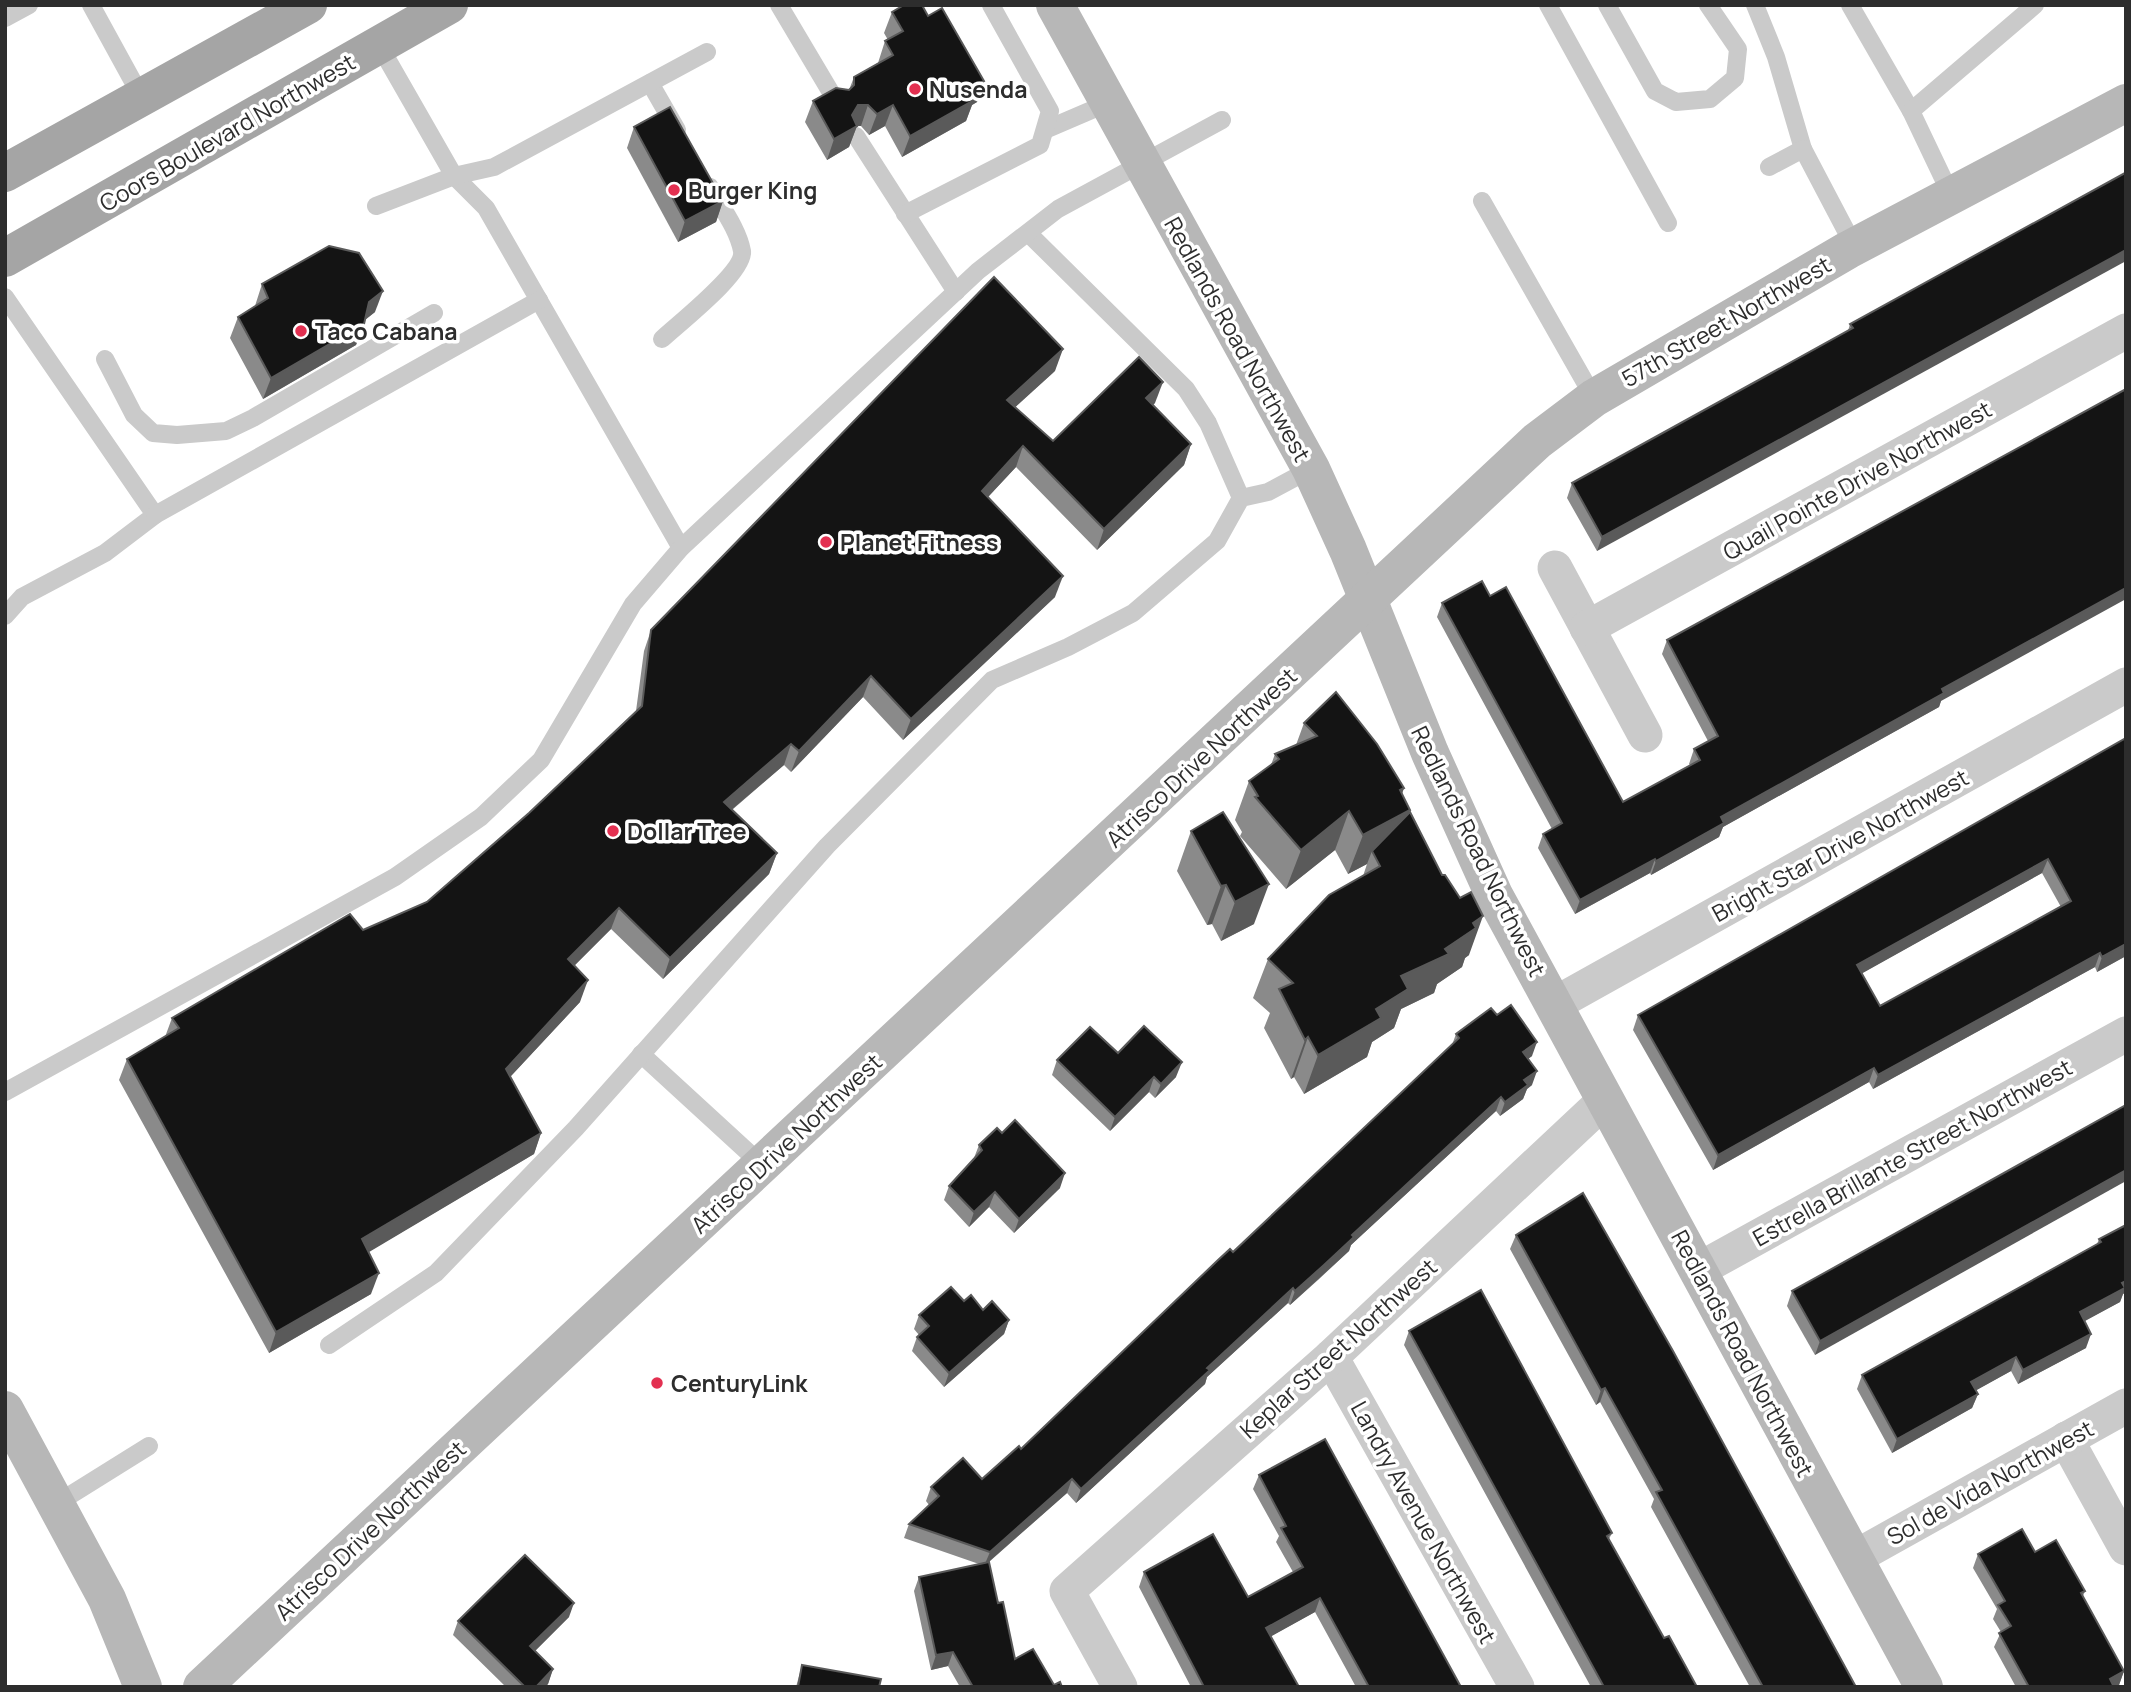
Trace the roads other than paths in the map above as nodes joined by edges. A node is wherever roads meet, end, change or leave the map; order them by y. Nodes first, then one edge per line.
1 (91, 5) edge
2 (308, 5) edge
3 (449, 5) edge
4 (991, 5) edge
5 (1055, 5) edge
6 (1548, 5) edge
7 (1607, 5) edge
8 (1755, 5) edge
9 (1850, 5) edge
10 (2035, 5) edge
11 (787, 8) edge
12 (1715, 8) edge
13 (379, 45) junction
14 (707, 52) dead end
15 (650, 83) junction
16 (142, 99) junction
17 (836, 101) edge
18 (1108, 103) junction
19 (2126, 103) edge
20 (1911, 111) junction
21 (1222, 120) dead end
22 (1045, 130) junction
23 (856, 136) edge
24 (683, 140) edge
25 (1803, 149) junction
26 (1141, 164) junction
27 (1769, 167) dead end
28 (5, 173) edge
29 (703, 175) edge
30 (454, 176) junction
31 (1951, 195) junction
32 (1482, 201) dead end
33 (376, 206) dead end
34 (905, 215) junction
35 (1668, 223) dead end
36 (1028, 233) junction
37 (1854, 246) junction
38 (5, 258) edge
39 (956, 292) junction
40 (5, 297) edge
41 (539, 300) junction
42 (434, 313) dead end
43 (2126, 331) edge
44 (662, 339) dead end
45 (105, 359) dead end
46 (1594, 398) junction
47 (1311, 469) junction
48 (1241, 498) junction
49 (155, 515) junction
50 (681, 548) junction
51 (1555, 568) dead end
52 (1370, 600) junction
53 (5, 616) edge
54 (1587, 628) junction
55 (2126, 685) edge
56 (1645, 735) dead end
57 (1553, 1004) junction
58 (2126, 1034) edge
59 (641, 1054) junction
60 (5, 1092) edge
61 (1605, 1100) junction
62 (762, 1165) junction
63 (1698, 1270) junction
64 (329, 1345) dead end
65 (1331, 1357) junction
66 (2126, 1406) edge
67 (5, 1410) edge
68 (2066, 1439) junction
69 (149, 1446) dead end
70 (56, 1504) junction
71 (2126, 1548) edge
72 (1854, 1558) junction
73 (142, 1687) edge
74 (202, 1687) edge
75 (1120, 1687) edge
76 (1517, 1687) edge
77 (1924, 1687) edge

1 - 16 lane
2 - 16 main road
3 - 13 main road, Coors Boulevard Northwest
4 - 22 lane
5 - 18 street, Redlands Road Northwest
6 - 35 lane
7 - 12 lane
8 - 25 lane
9 - 20 lane
10 - 20 lane
11 - 17 lane
13 - 30 lane
13 - 38 main road, Coors Boulevard Northwest
14 - 15 lane
15 - 24 lane
15 - 30 lane
16 - 28 main road
18 - 22 lane
18 - 26 street, Redlands Road Northwest
19 - 31 street, 57th Street Northwest
20 - 31 lane
21 - 26 lane
22 - 34 lane
23 - 34 lane
25 - 27 lane
25 - 37 lane
26 - 36 lane
26 - 47 street, Redlands Road Northwest
29 - 44 lane
30 - 33 lane
30 - 41 lane
31 - 37 street, 57th Street Northwest
32 - 46 lane
34 - 39 lane
36 - 39 lane
36 - 48 lane
37 - 46 street, 57th Street Northwest
39 - 50 lane
40 - 49 lane
41 - 49 lane
41 - 50 lane
42 - 45 lane
43 - 54 street, Quail Pointe Drive Northwest
46 - 52 street, 57th Street Northwest
47 - 48 lane
47 - 52 street, Redlands Road Northwest
48 - 59 lane
49 - 53 lane
50 - 60 lane
51 - 54 street
52 - 57 street, Redlands Road Northwest
52 - 62 street, Atrisco Drive Northwest
54 - 56 street
55 - 57 street, Bright Star Drive Northwest
57 - 61 street, Redlands Road Northwest
58 - 63 street, Estrella Brillante Street Northwest
59 - 62 lane
59 - 64 lane
61 - 63 street, Redlands Road Northwest
61 - 65 street, Keplar Street Northwest
62 - 74 street, Atrisco Drive Northwest
63 - 72 street, Redlands Road Northwest
65 - 75 street, Keplar Street Northwest
65 - 76 street, Landry Avenue Northwest
66 - 68 street, Sol de Vida Northwest
67 - 70 street
68 - 71 street
68 - 72 street, Sol de Vida Northwest
69 - 70 lane
70 - 73 street
72 - 77 street, Redlands Road Northwest

